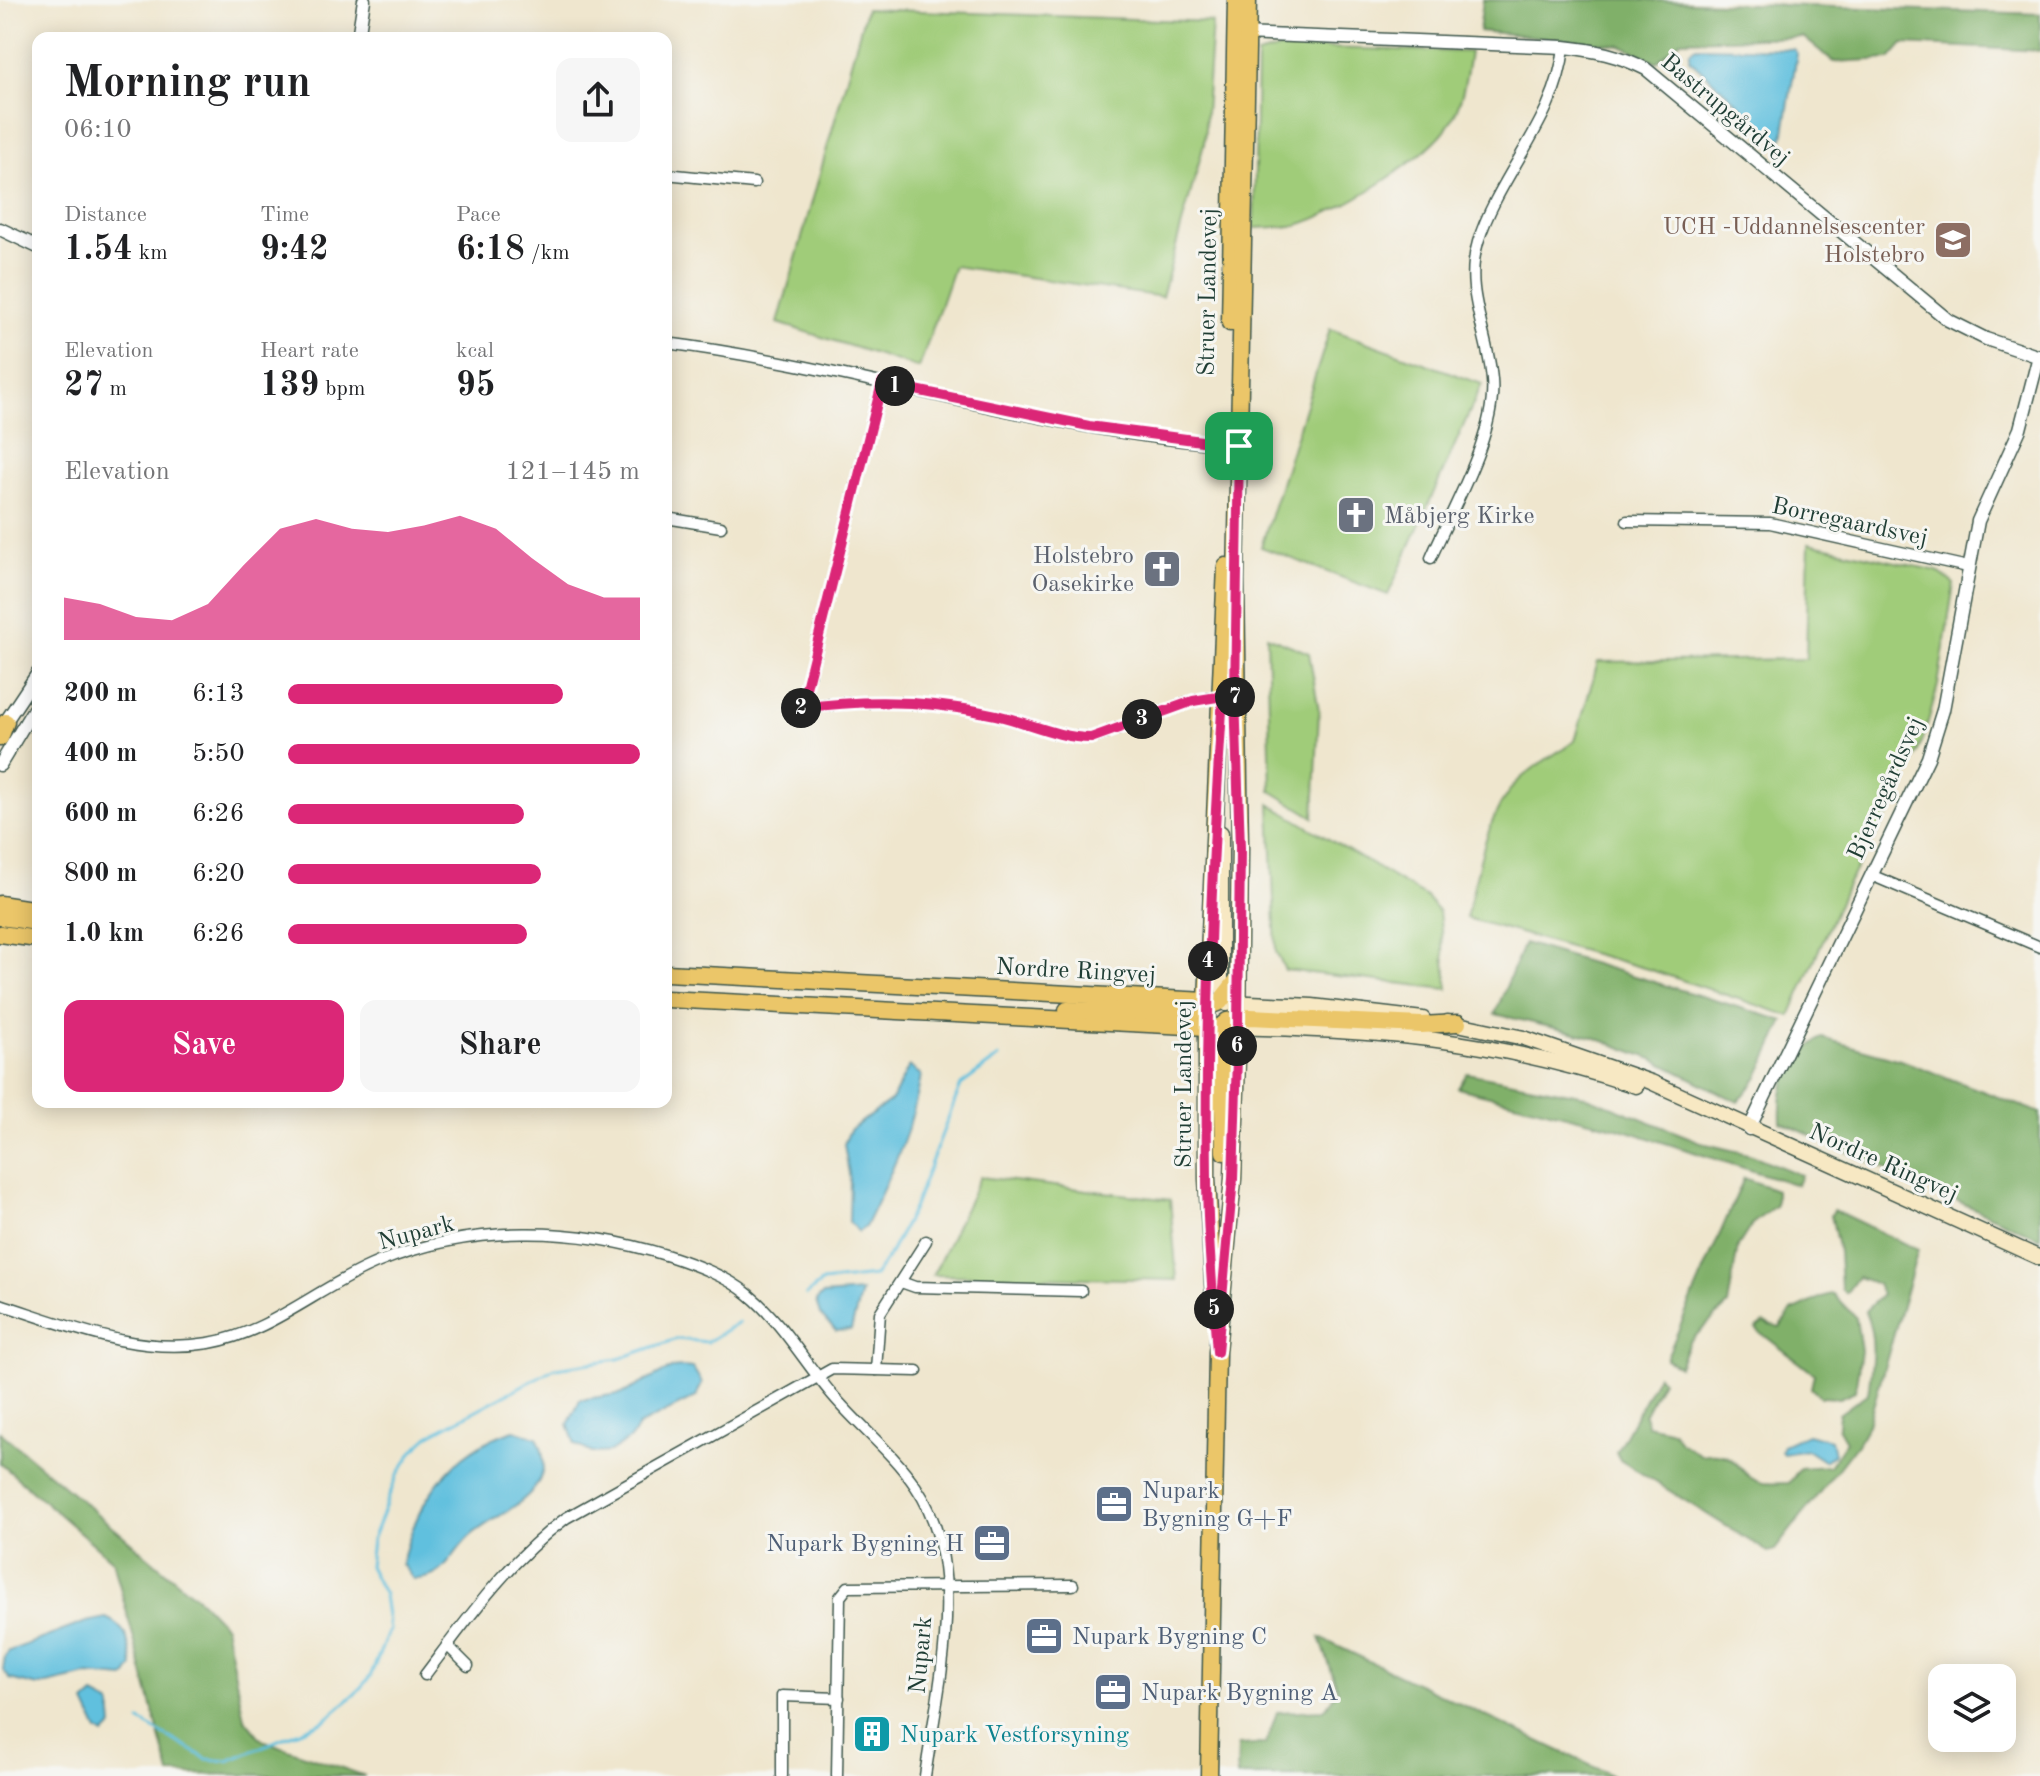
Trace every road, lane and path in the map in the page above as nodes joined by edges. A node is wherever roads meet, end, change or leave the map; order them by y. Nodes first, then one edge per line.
1 (364, 0) edge
2 (1236, 0) edge
3 (1248, 0) edge
4 (359, 32) edge
5 (1241, 34) junction
6 (1564, 47) junction
7 (672, 175) edge
8 (754, 183) dead end
9 (0, 229) edge
10 (32, 244) edge
11 (672, 344) edge
12 (2040, 356) edge
13 (882, 383) junction
14 (1234, 445) junction
15 (672, 519) edge
16 (1627, 521) dead end
17 (721, 527) dead end
18 (1431, 558) dead end
19 (1968, 567) junction
20 (32, 682) edge
21 (1229, 696) junction
22 (32, 712) edge
23 (2, 730) edge
24 (0, 765) edge
25 (1871, 875) junction
26 (0, 904) edge
27 (32, 909) edge
28 (0, 917) edge
29 (32, 921) edge
30 (0, 934) edge
31 (32, 938) edge
32 (2040, 947) edge
33 (672, 973) edge
34 (672, 999) edge
35 (1217, 1016) junction
36 (1458, 1023) joint
37 (1708, 1110) junction
38 (1749, 1129) junction
39 (1230, 1218) junction
40 (926, 1241) dead end
41 (2040, 1258) edge
42 (901, 1282) junction
43 (1081, 1291) dead end
44 (0, 1304) edge
45 (1217, 1352) junction
46 (876, 1370) junction
47 (917, 1371) dead end
48 (816, 1376) junction
49 (946, 1585) junction
50 (1073, 1585) dead end
51 (447, 1645) junction
52 (468, 1666) dead end
53 (425, 1675) dead end
54 (839, 1698) junction
55 (782, 1776) edge
56 (837, 1776) edge
57 (925, 1776) edge
58 (1209, 1776) edge

1 - 4 street
2 - 5 main road, Struer Landevej
3 - 5 main road, Struer Landevej
5 - 6 street, Bastrupgårdvej
5 - 14 main road, Struer Landevej
6 - 12 street, Bastrupgårdvej
6 - 18 street
7 - 8 street
9 - 10 street
11 - 13 street
12 - 19 street, Bjerregårdsvej
13 - 14 street
13 - 21 street
14 - 21 main road, Struer Landevej
15 - 17 street
16 - 19 street, Borregaardsvej
19 - 25 street, Bjerregårdsvej
20 - 23 street
21 - 35 main road, Struer Landevej
21 - 35 main road, Struer Landevej
22 - 24 street
25 - 32 street
25 - 38 street, Bjerregårdsvej
26 - 27 main road
28 - 29 main road
30 - 31 main road
33 - 35 main road, Nordre Ringvej
34 - 35 main road, Nordre Ringvej
35 - 36 main road
35 - 37 main road, Nordre Ringvej
35 - 39 main road, Struer Landevej
35 - 39 main road
35 - 45 main road, Struer Landevej
36 - 37 main road, Nordre Ringvej
37 - 38 main road, Nordre Ringvej
38 - 41 main road, Nordre Ringvej
39 - 45 main road, Struer Landevej
40 - 42 street
42 - 43 street
42 - 46 street
44 - 48 street, Nupark
45 - 58 main road, Struer Landevej
46 - 47 street
46 - 48 street
48 - 49 street, Nupark
48 - 51 street
49 - 50 street, Nupark
49 - 54 street, Nupark
49 - 57 street, Nupark
51 - 52 street
51 - 53 street
54 - 55 street
54 - 56 street, Nupark

